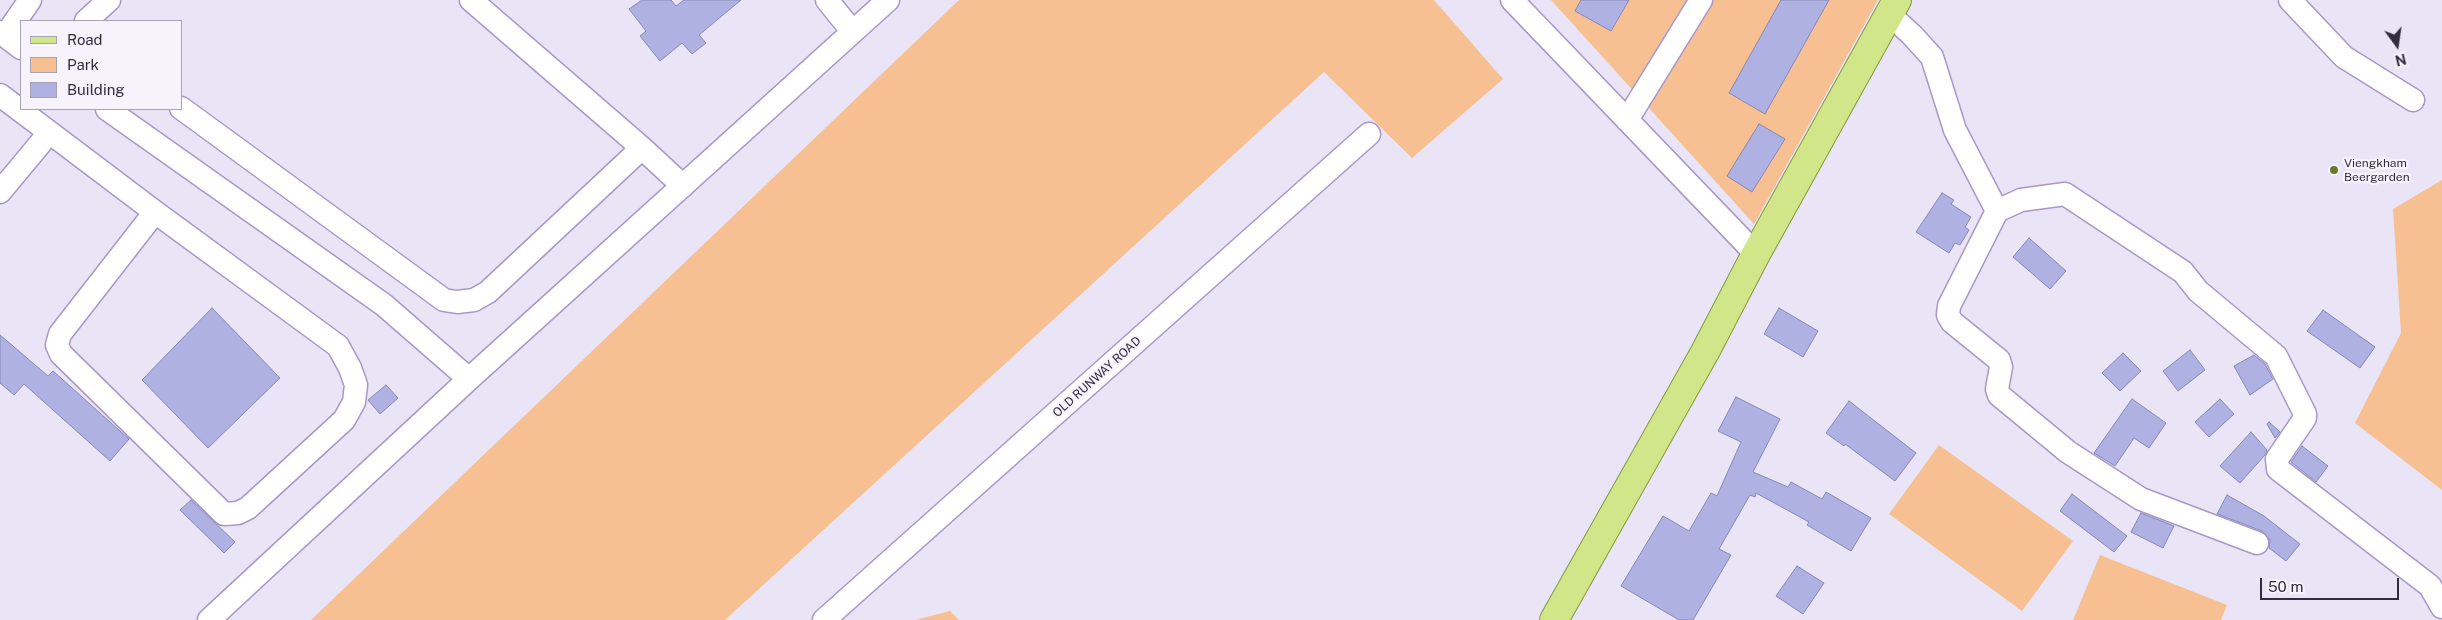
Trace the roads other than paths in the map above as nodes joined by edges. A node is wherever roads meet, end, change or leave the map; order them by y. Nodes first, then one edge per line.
1 (30, 0) edge
2 (109, 0) edge
3 (471, 0) edge
4 (827, 0) edge
5 (888, 0) edge
6 (1512, 0) edge
7 (1701, 0) edge
8 (2290, 0) edge
9 (1893, 7) edge
10 (87, 20) edge
11 (852, 31) junction
12 (9, 39) edge
13 (0, 94) edge
14 (2413, 100) dead end
15 (182, 109) edge
16 (20, 110) edge
17 (20, 110) edge
18 (108, 110) edge
19 (1627, 120) junction
20 (49, 133) junction
21 (1369, 134) dead end
22 (642, 148) junction
23 (683, 186) junction
24 (0, 192) edge
25 (1997, 211) junction
26 (155, 212) junction
27 (1756, 254) junction
28 (469, 379) junction
29 (2257, 543) dead end
30 (2442, 607) edge
31 (209, 620) edge
32 (824, 620) edge
33 (1554, 620) edge

1 - 12 street
2 - 10 street
3 - 22 street
4 - 11 street
5 - 11 street
6 - 19 street
7 - 19 street
8 - 14 street
9 - 25 street
9 - 27 main road
11 - 23 street
13 - 16 street
15 - 22 street
17 - 20 street
18 - 28 street
19 - 27 street
20 - 24 street
20 - 26 street
21 - 32 street, OLD RUNWAY ROAD
22 - 23 street
23 - 28 street
25 - 29 street
25 - 30 street
26 - 26 street
27 - 33 main road
28 - 31 street

